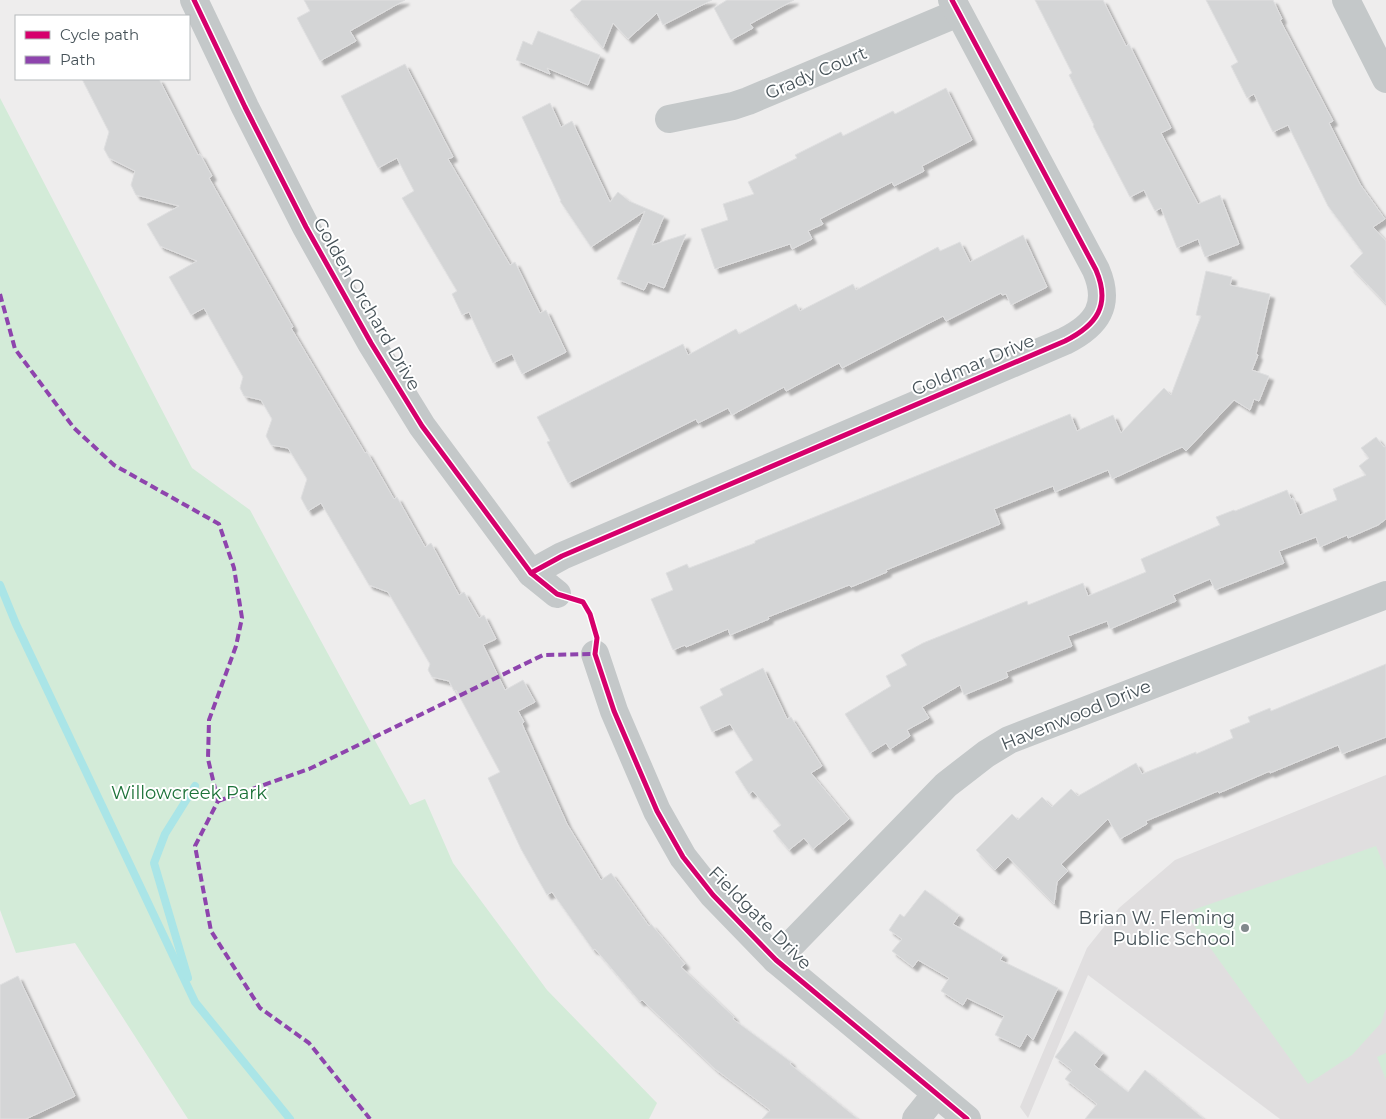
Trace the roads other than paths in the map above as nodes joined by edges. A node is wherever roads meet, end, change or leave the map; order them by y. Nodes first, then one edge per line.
1 (194, 0) edge
2 (1346, 0) edge
3 (955, 7) edge
4 (1386, 79) edge
5 (669, 119) dead end
6 (531, 573) junction
7 (557, 594) dead end
8 (1386, 595) edge
9 (595, 654) dead end
10 (776, 960) junction
11 (936, 1094) junction
12 (916, 1119) edge
13 (967, 1119) edge

1 - 6 street, Golden Orchard Drive
2 - 4 street
3 - 5 street, Grady Court
3 - 6 street, Goldmar Drive
6 - 7 street, Golden Orchard Drive
8 - 10 street, Havenwood Drive
9 - 10 street, Fieldgate Drive
10 - 11 street, Fieldgate Drive
11 - 12 street
11 - 13 street, Fieldgate Drive

